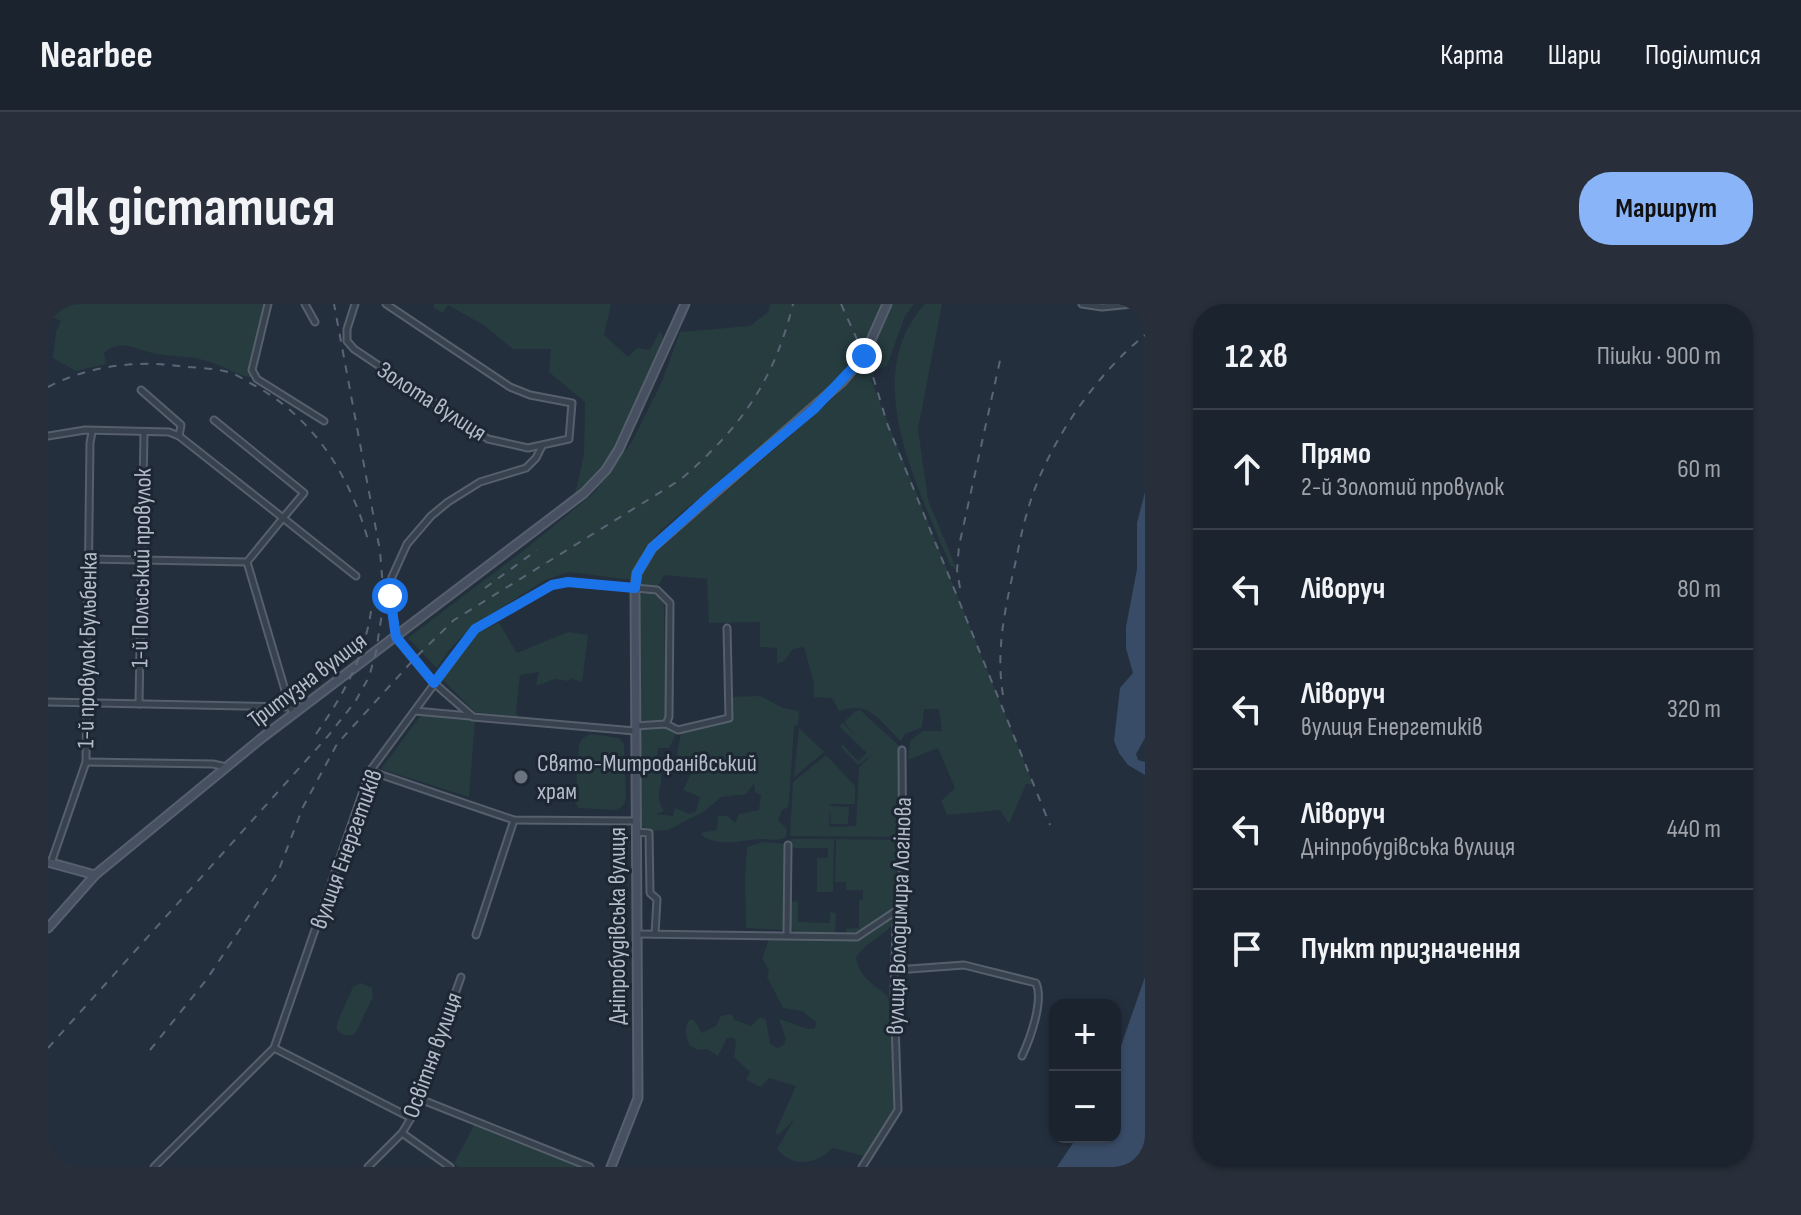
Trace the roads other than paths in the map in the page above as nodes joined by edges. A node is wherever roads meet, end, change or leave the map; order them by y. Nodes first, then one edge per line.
1 (268, 304) edge
2 (305, 304) edge
3 (355, 304) edge
4 (386, 304) edge
5 (685, 304) edge
6 (887, 304) edge
7 (1082, 304) edge
8 (1132, 304) edge
9 (315, 322) dead end
10 (141, 390) dead end
11 (214, 420) dead end
12 (324, 421) dead end
13 (92, 432) junction
14 (144, 433) junction
15 (48, 436) edge
16 (179, 436) junction
17 (543, 445) junction
18 (528, 448) junction
19 (526, 468) junction
20 (283, 518) junction
21 (88, 559) junction
22 (141, 560) junction
23 (247, 562) junction
24 (356, 576) dead end
25 (635, 588) junction
26 (727, 628) dead end
27 (396, 637) junction
28 (434, 683) junction
29 (48, 702) edge
30 (85, 703) junction
31 (139, 704) junction
32 (292, 710) junction
33 (415, 711) junction
34 (473, 717) junction
35 (666, 724) junction
36 (635, 728) junction
37 (902, 750) dead end
38 (86, 762) junction
39 (226, 767) junction
40 (370, 771) junction
41 (514, 820) junction
42 (636, 821) junction
43 (636, 832) junction
44 (788, 845) dead end
45 (50, 862) edge
46 (95, 875) junction
47 (903, 906) junction
48 (48, 928) edge
49 (636, 934) junction
50 (655, 934) junction
51 (787, 934) junction
52 (476, 935) dead end
53 (896, 970) junction
54 (461, 977) dead end
55 (274, 1048) junction
56 (1022, 1056) dead end
57 (420, 1099) junction
58 (411, 1118) junction
59 (402, 1133) junction
60 (154, 1167) edge
61 (368, 1167) edge
62 (450, 1167) edge
63 (590, 1167) edge
64 (611, 1167) edge
65 (862, 1167) edge

1 - 12 street
2 - 9 street
3 - 18 street, Золота вулиця
4 - 17 street, Золота вулиця
5 - 27 street, Тритузна вулиця
6 - 25 street, Дніпробудівська вулиця
7 - 8 street
10 - 16 street
11 - 20 street
13 - 14 street
13 - 15 street
13 - 21 street, 1-й провулок Бульбенка
14 - 16 street
14 - 22 street, 1-й Польський провулок
16 - 20 street
17 - 18 street, Золота вулиця
17 - 19 street
18 - 19 street
19 - 27 street
20 - 23 street
20 - 24 street
21 - 22 street
21 - 30 street, 1-й провулок Бульбенка
22 - 23 street
22 - 31 street, 1-й Польський провулок
23 - 32 street
25 - 28 street, вулиця Енергетиків
25 - 35 street, вулиця Енергетиків
25 - 36 street, Дніпробудівська вулиця
26 - 35 street
27 - 28 street
27 - 32 street, Тритузна вулиця
28 - 33 street, вулиця Енергетиків
28 - 34 street
29 - 30 street
30 - 31 street
30 - 38 street, 1-й провулок Бульбенка
31 - 32 street
32 - 39 street, Тритузна вулиця
33 - 34 street
33 - 40 street, вулиця Енергетиків
34 - 36 street
35 - 36 street
36 - 42 street, Дніпробудівська вулиця
37 - 47 street, вулиця Володимира Логінова
38 - 39 street
38 - 45 street, 1-й провулок Бульбенка
39 - 46 street, Тритузна вулиця
40 - 41 street
40 - 55 street, вулиця Енергетиків
41 - 42 street
41 - 52 street
42 - 43 street, Дніпробудівська вулиця
43 - 49 street, Дніпробудівська вулиця
43 - 50 street
44 - 51 street
45 - 46 street
46 - 48 street, Тритузна вулиця
47 - 51 street
47 - 53 street, вулиця Володимира Логінова
49 - 50 street
49 - 64 street, Дніпробудівська вулиця
50 - 51 street
53 - 56 street
53 - 65 street, вулиця Володимира Логінова
54 - 57 street, Освітня вулиця
55 - 58 street
55 - 60 street, вулиця Енергетиків
57 - 58 street, Освітня вулиця
57 - 63 street
58 - 59 street, Освітня вулиця
59 - 61 street, Освітня вулиця
59 - 62 street

